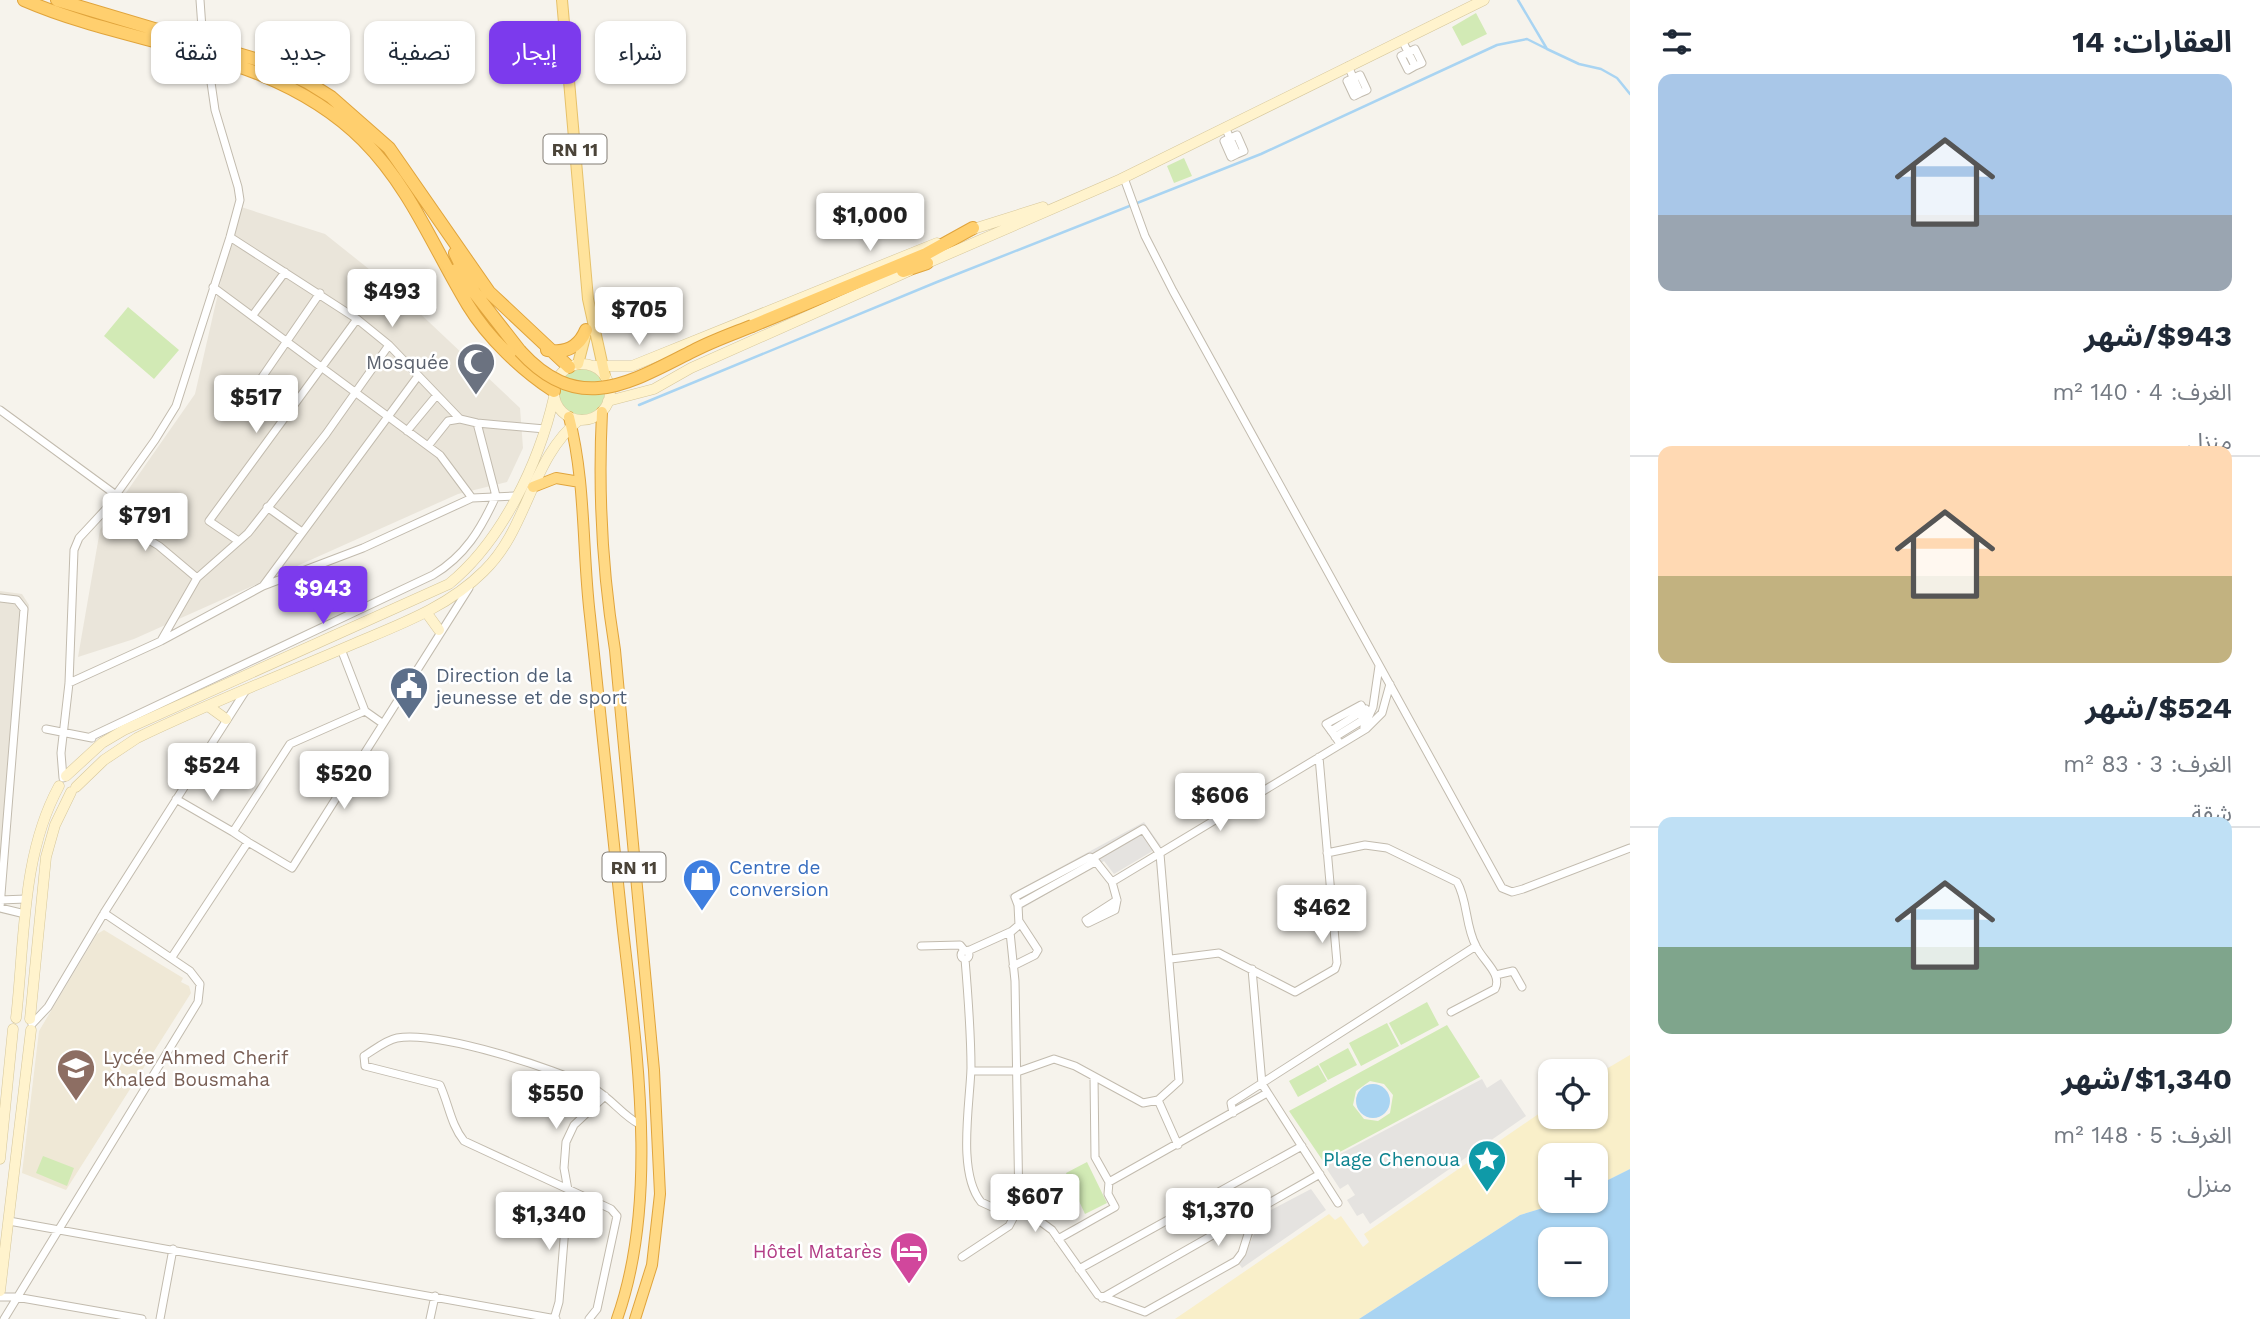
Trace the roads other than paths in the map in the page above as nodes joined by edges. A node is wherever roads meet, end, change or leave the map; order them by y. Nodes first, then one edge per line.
1 (24, 0) edge
2 (57, 0) edge
3 (200, 0) edge
4 (562, 0) edge
5 (1481, 1) edge
6 (202, 21) edge
7 (1402, 40) junction
8 (1348, 66) junction
9 (1415, 66) dead end
10 (211, 84) edge
11 (1360, 93) dead end
12 (1225, 127) junction
13 (1237, 154) dead end
14 (1124, 178) junction
15 (1067, 200) junction
16 (973, 228) junction
17 (447, 232) junction
18 (230, 237) junction
19 (435, 245) junction
20 (927, 263) junction
21 (285, 272) junction
22 (213, 286) junction
23 (846, 288) junction
24 (474, 292) junction
25 (320, 293) junction
26 (588, 299) junction
27 (253, 316) junction
28 (357, 319) junction
29 (586, 330) junction
30 (287, 341) junction
31 (389, 345) junction
32 (547, 349) junction
33 (573, 366) junction
34 (321, 367) junction
35 (600, 370) junction
36 (418, 376) junction
37 (256, 386) dead end
38 (355, 393) junction
39 (554, 394) junction
40 (436, 396) junction
41 (608, 401) junction
42 (0, 410) edge
43 (602, 412) junction
44 (389, 417) junction
45 (460, 419) junction
46 (573, 421) junction
47 (477, 423) junction
48 (545, 429) junction
49 (407, 431) junction
50 (428, 446) junction
51 (580, 482) junction
52 (533, 487) junction
53 (116, 495) junction
54 (496, 496) junction
55 (515, 496) junction
56 (472, 498) junction
57 (267, 507) junction
58 (103, 512) junction
59 (302, 532) junction
60 (237, 540) junction
61 (198, 578) junction
62 (472, 582) junction
63 (264, 586) junction
64 (0, 598) edge
65 (426, 612) junction
66 (439, 631) junction
67 (161, 641) junction
68 (341, 649) junction
69 (1379, 666) junction
70 (69, 682) junction
71 (1390, 684) junction
72 (246, 690) junction
73 (208, 706) junction
74 (1373, 706) junction
75 (365, 711) junction
76 (226, 719) junction
77 (382, 723) junction
78 (46, 729) dead end
79 (63, 730) junction
80 (1359, 733) junction
81 (90, 737) junction
82 (102, 743) junction
83 (1340, 744) junction
84 (1319, 757) junction
85 (62, 780) junction
86 (73, 790) junction
87 (176, 799) junction
88 (233, 832) junction
89 (248, 842) junction
90 (1630, 848) edge
91 (1160, 853) junction
92 (1327, 853) junction
93 (1094, 860) junction
94 (1112, 882) junction
95 (26, 899) junction
96 (0, 900) edge
97 (1117, 900) dead end
98 (0, 908) edge
99 (104, 913) junction
100 (26, 914) junction
101 (1019, 921) junction
102 (1010, 932) junction
103 (921, 946) dead end
104 (1476, 946) junction
105 (966, 956) junction
106 (172, 957) junction
107 (1171, 959) junction
108 (1013, 966) junction
109 (1252, 969) junction
110 (1496, 975) junction
111 (1522, 987) dead end
112 (1451, 1012) dead end
113 (16, 1018) junction
114 (31, 1024) junction
115 (13, 1029) junction
116 (971, 1070) junction
117 (1017, 1070) junction
118 (1094, 1077) junction
119 (1262, 1084) junction
120 (1267, 1093) junction
121 (605, 1096) junction
122 (1158, 1100) junction
123 (1233, 1113) junction
124 (639, 1124) junction
125 (1178, 1145) junction
126 (1301, 1146) junction
127 (0, 1159) edge
128 (1320, 1174) junction
129 (1109, 1182) junction
130 (568, 1190) junction
131 (1338, 1203) dead end
132 (1019, 1207) junction
133 (1255, 1212) junction
134 (9, 1221) junction
135 (55, 1231) junction
136 (1058, 1239) junction
137 (173, 1249) junction
138 (962, 1257) dead end
139 (1079, 1269) junction
140 (0, 1291) edge
141 (435, 1296) junction
142 (0, 1297) edge
143 (16, 1297) junction
144 (1102, 1298) junction
145 (4, 1319) edge
146 (142, 1319) edge
147 (160, 1319) edge
148 (430, 1319) edge
149 (555, 1319) edge
150 (589, 1319) edge
151 (617, 1319) edge
152 (635, 1319) edge

1 - 19 highway
2 - 17 highway
3 - 6 street
4 - 26 main road, RN 11
5 - 7 main road
7 - 8 main road
7 - 9 street
8 - 11 street
8 - 12 main road
10 - 18 street
12 - 13 street
12 - 14 main road
14 - 15 main road
14 - 69 street
15 - 16 main road
15 - 20 main road
16 - 23 highway
16 - 35 main road
17 - 24 highway
17 - 32 highway
18 - 21 street
18 - 22 street
19 - 24 highway
19 - 39 highway
20 - 23 highway
20 - 41 main road
21 - 25 street
21 - 27 street
22 - 27 street
22 - 53 street
23 - 24 highway, bridge
25 - 28 street
25 - 30 street
26 - 29 main road, RN 11
26 - 35 main road, RN 11
27 - 30 street
28 - 31 street
28 - 34 street
29 - 32 highway
29 - 33 main road
30 - 34 street
30 - 37 street
31 - 36 street
31 - 38 street
32 - 33 highway
33 - 35 main road
33 - 39 main road
34 - 38 street
34 - 60 street
35 - 41 main road, RN 11
36 - 40 street
36 - 44 street
38 - 44 street
38 - 57 street
39 - 46 main road, RN 11
39 - 48 main road
40 - 45 street
40 - 49 street
41 - 43 main road, RN 11
42 - 53 street
43 - 46 main road
43 - 152 highway, RN 11
44 - 49 street
44 - 59 street
45 - 47 street
45 - 50 street
46 - 51 highway, RN 11
46 - 52 main road
47 - 48 street
47 - 54 street
48 - 55 main road
49 - 50 street
50 - 56 street
51 - 52 highway
51 - 124 highway, RN 11
52 - 62 main road
53 - 58 street
54 - 55 street
54 - 56 street
54 - 81 street
55 - 82 main road
56 - 63 street
57 - 59 street
57 - 60 street
58 - 61 street
58 - 70 street
59 - 63 street
60 - 61 street
61 - 67 street
62 - 65 main road
62 - 66 street
63 - 67 street
64 - 96 street
65 - 66 main road
65 - 68 main road
66 - 77 street
67 - 70 street
68 - 72 main road
68 - 75 street
69 - 71 street
69 - 74 street
70 - 79 street
71 - 80 street
71 - 90 street
72 - 73 main road
72 - 76 street
73 - 76 main road
73 - 86 main road
74 - 80 street
74 - 83 street
75 - 77 street
75 - 88 street
76 - 87 street
77 - 89 street
78 - 79 street
79 - 81 street
79 - 85 street
80 - 83 street
81 - 82 street
82 - 85 main road
83 - 84 street
84 - 91 street
84 - 92 street
85 - 86 main road
85 - 86 main road
85 - 95 main road
86 - 114 main road
87 - 88 street
87 - 99 street
88 - 89 street
89 - 106 street
91 - 93 street
91 - 94 street
91 - 107 street
92 - 104 street
92 - 109 street
93 - 94 street
93 - 101 street
94 - 97 street
95 - 96 street
95 - 100 main road
96 - 98 street
98 - 100 street
99 - 106 street
99 - 114 street
100 - 113 main road
101 - 102 street
101 - 108 street
102 - 105 street
102 - 108 street
103 - 105 street
104 - 110 street
104 - 119 street
105 - 116 street
106 - 135 street
107 - 109 street
107 - 122 street
108 - 117 street
109 - 119 street
110 - 111 street
110 - 112 street
113 - 114 main road
113 - 115 main road
114 - 115 main road
114 - 134 main road
115 - 127 main road
116 - 117 street
116 - 132 street
117 - 118 street
117 - 132 street
118 - 122 street
118 - 129 street
119 - 120 street
119 - 123 street
120 - 123 street
120 - 126 street
121 - 124 street
121 - 130 street
121 - 130 street
122 - 125 street
123 - 125 street
124 - 151 highway, RN 11
125 - 129 street
126 - 128 street
126 - 139 street
128 - 131 street
128 - 133 street
129 - 136 street
130 - 149 street
130 - 150 street
132 - 136 street
132 - 138 street
133 - 144 street
133 - 144 street
134 - 135 street
134 - 140 main road
135 - 137 street
135 - 143 street
136 - 139 street
137 - 141 street
137 - 147 street
139 - 144 street
141 - 148 street
141 - 149 street
142 - 143 street
143 - 145 street
143 - 146 street

